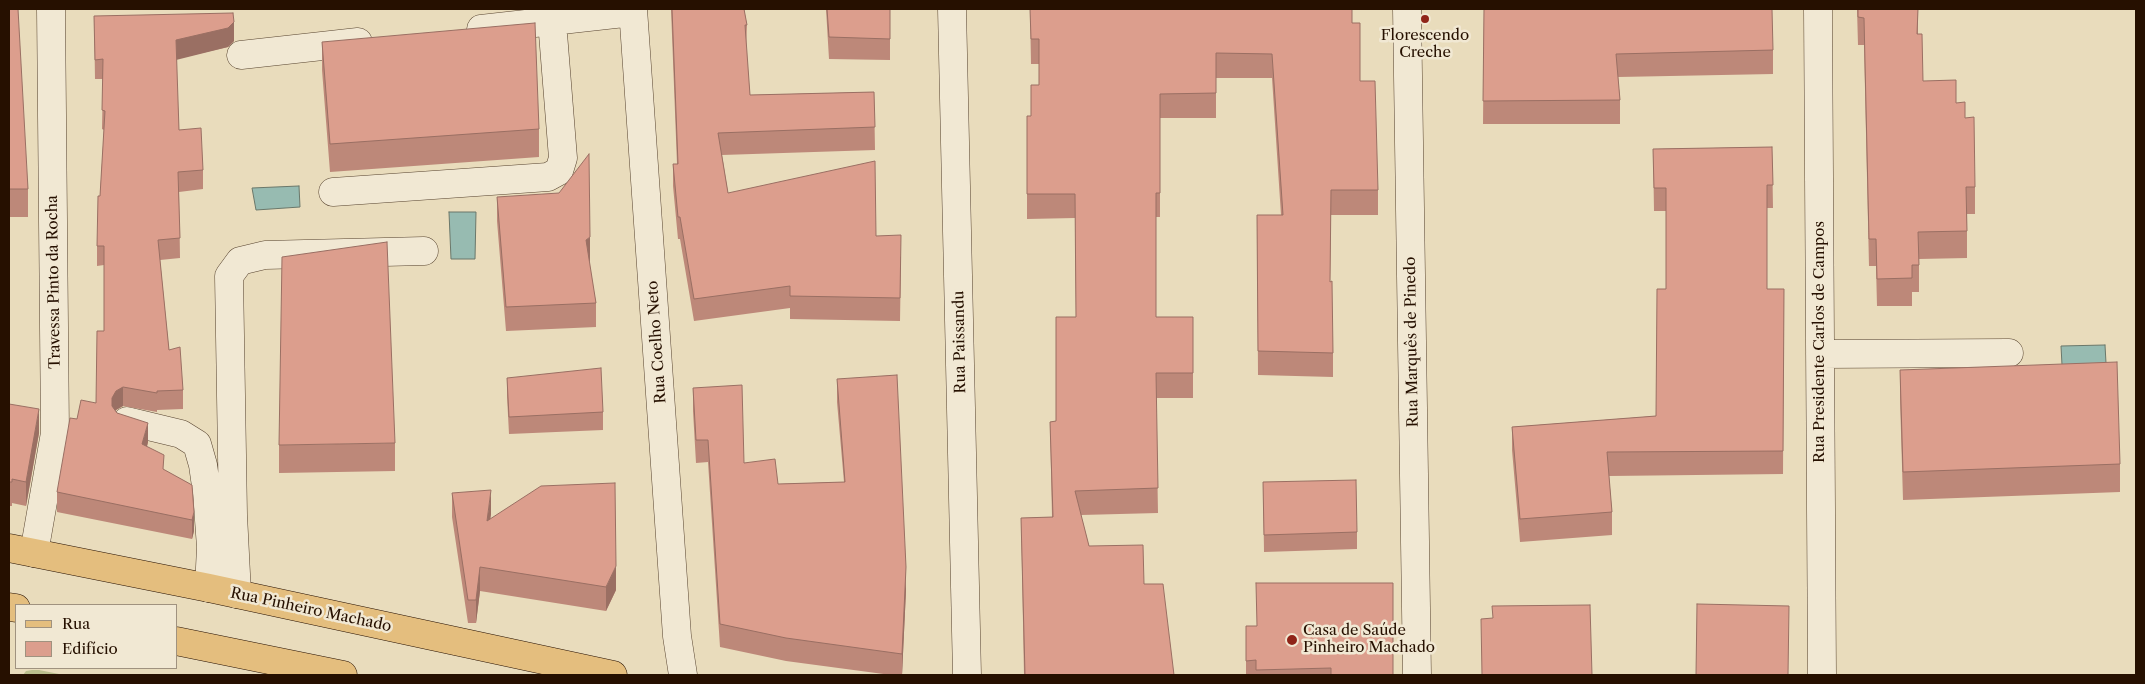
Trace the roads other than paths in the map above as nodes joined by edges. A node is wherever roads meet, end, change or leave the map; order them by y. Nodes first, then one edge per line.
1 (51, 9) edge
2 (952, 9) edge
3 (1407, 9) edge
4 (1818, 9) edge
5 (633, 10) edge
6 (552, 21) junction
7 (454, 32) edge
8 (386, 39) edge
9 (240, 55) dead end
10 (333, 192) dead end
11 (424, 251) dead end
12 (2009, 352) dead end
13 (1820, 354) junction
14 (127, 421) edge
15 (21, 550) edge
16 (209, 588) junction
17 (237, 594) junction
18 (178, 641) edge
19 (343, 675) edge
20 (613, 675) edge
21 (683, 675) edge
22 (967, 675) edge
23 (1417, 675) edge
24 (1822, 675) edge

1 - 15 street, Travessa Pinto da Rocha
2 - 22 street, Rua Paissandu
3 - 23 street, Rua Marquês de Pinedo
4 - 13 street, Rua Presidente Carlos de Campos
5 - 6 street
5 - 21 street, Rua Coelho Neto
6 - 7 street
6 - 10 street
8 - 9 street
11 - 17 street
12 - 13 street
13 - 24 street, Rua Presidente Carlos de Campos
14 - 16 street
15 - 16 main road, Rua Pinheiro Machado
16 - 17 main road, Rua Pinheiro Machado
17 - 20 main road, Rua Pinheiro Machado
18 - 19 main road

